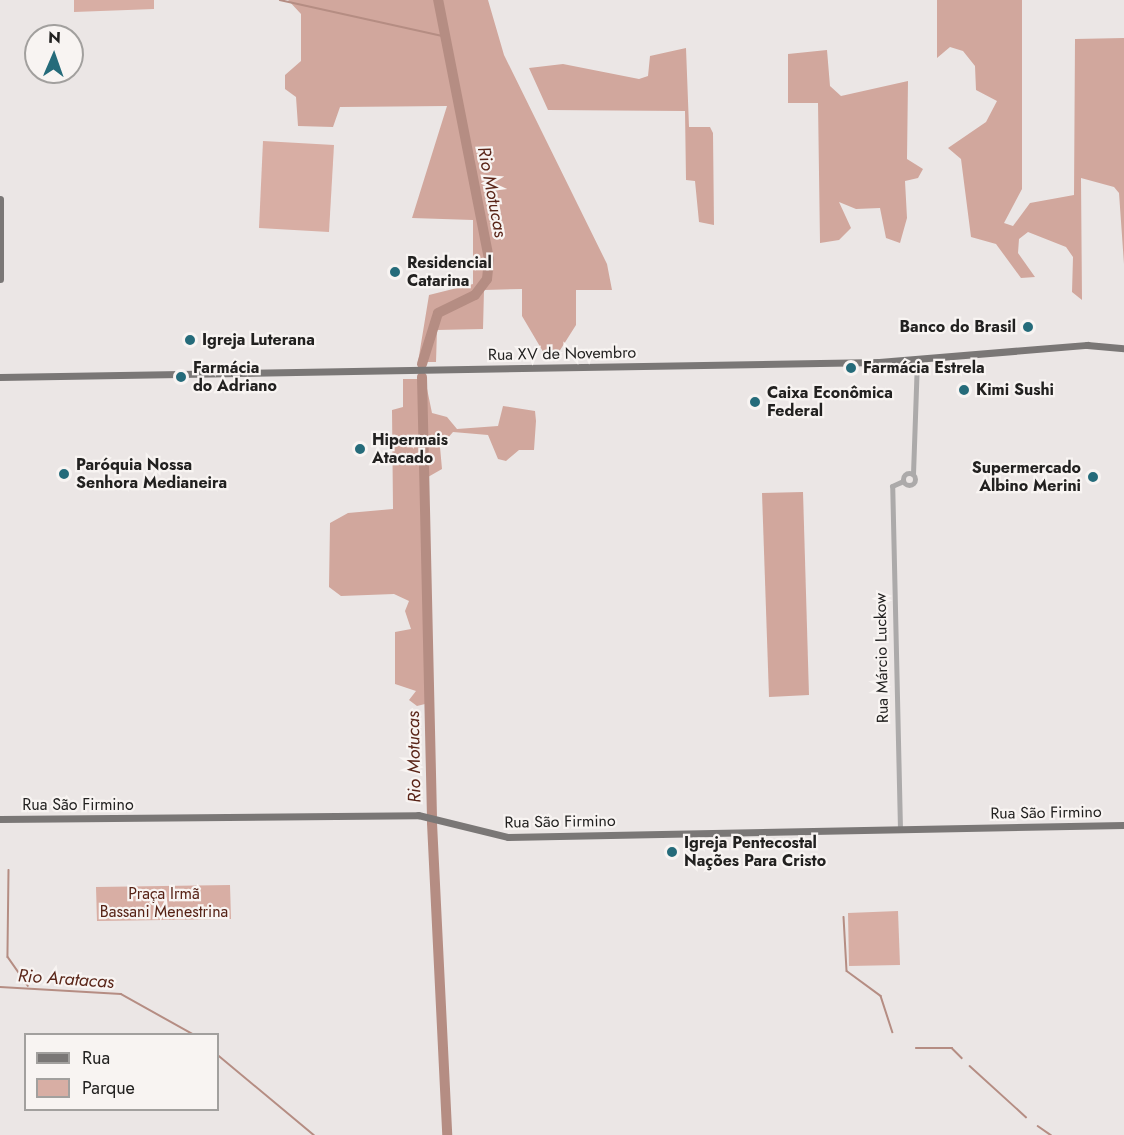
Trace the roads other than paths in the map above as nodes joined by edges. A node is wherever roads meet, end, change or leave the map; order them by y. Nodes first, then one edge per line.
1 (0, 199) edge
2 (0, 279) edge
3 (1124, 348) edge
4 (917, 361) junction
5 (0, 377) edge
6 (913, 474) junction
7 (903, 481) junction
8 (0, 819) edge
9 (1124, 825) edge
10 (900, 830) junction

1 - 2 main road
3 - 4 main road, Rua XV de Novembro
4 - 5 main road, Rua XV de Novembro
4 - 6 street
6 - 7 street
6 - 7 street
7 - 10 street, Rua Márcio Luckow
8 - 10 main road, Rua São Firmino
9 - 10 main road, Rua São Firmino

